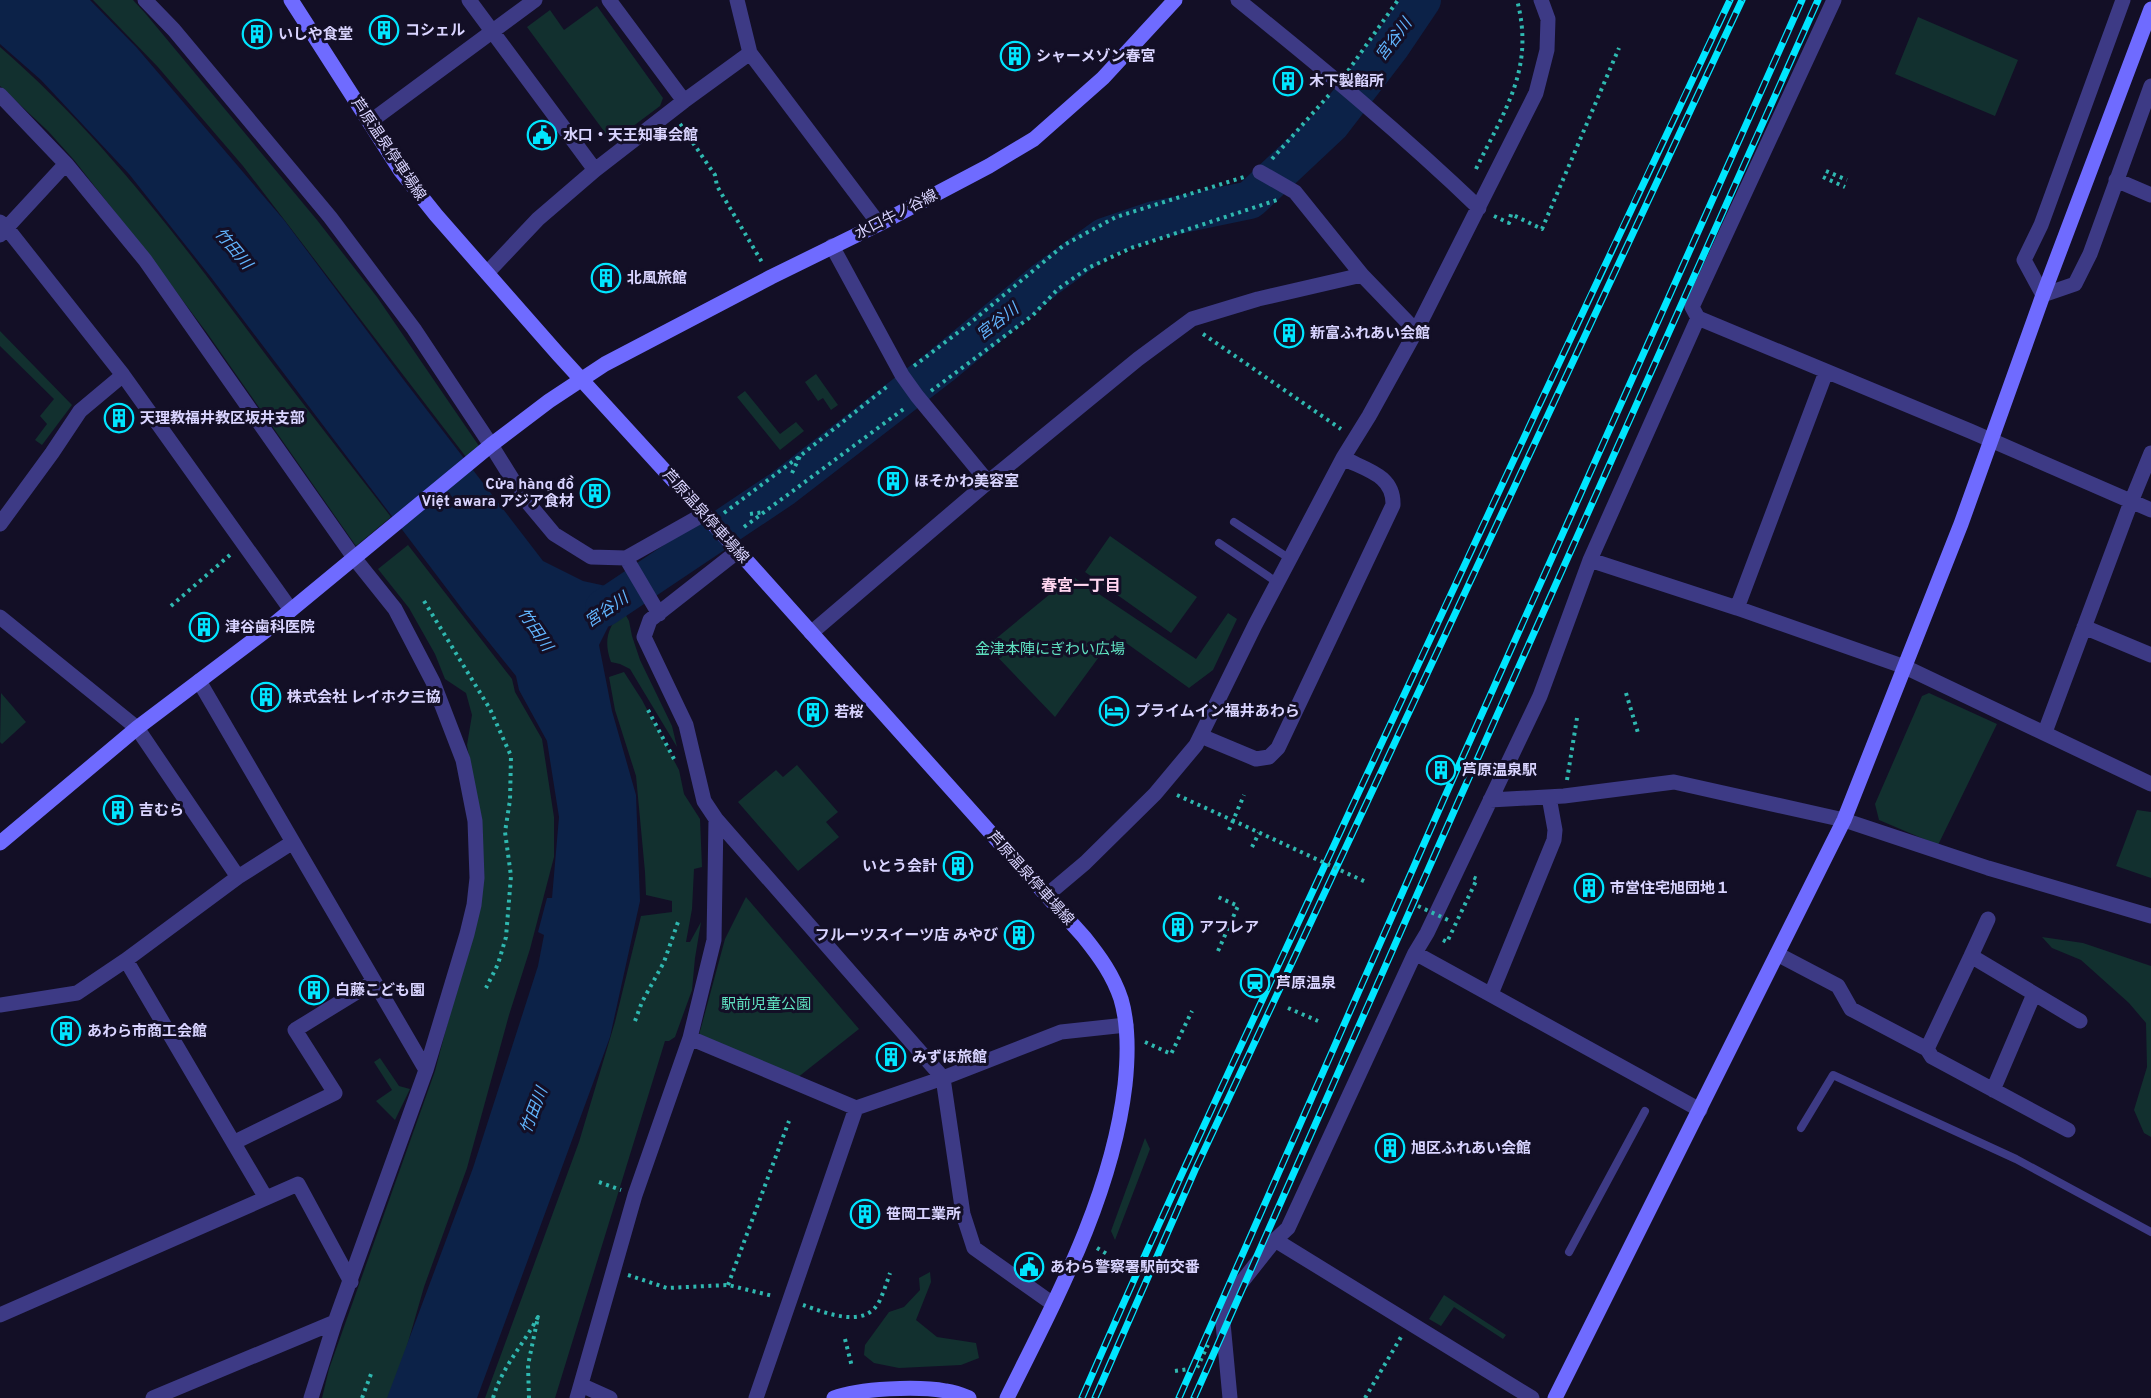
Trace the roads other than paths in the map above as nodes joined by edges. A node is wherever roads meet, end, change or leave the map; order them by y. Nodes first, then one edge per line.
1 (145, 0) edge
2 (291, 0) edge
3 (469, 0) edge
4 (535, 0) edge
5 (609, 0) edge
6 (737, 0) edge
7 (1175, 0) edge
8 (1238, 0) edge
9 (1541, 0) edge
10 (1834, 0) edge
11 (2123, 0) edge
12 (2151, 9) edge
13 (493, 32) junction
14 (750, 53) junction
15 (2151, 86) edge
16 (0, 95) edge
17 (684, 101) junction
18 (370, 121) junction
19 (61, 169) dead end
20 (595, 170) junction
21 (1263, 173) road end
22 (2116, 180) junction
23 (2151, 195) edge
24 (1479, 208) junction
25 (879, 224) junction
26 (2, 228) edge
27 (832, 246) junction
28 (487, 273) junction
29 (1362, 275) junction
30 (2043, 295) junction
31 (1698, 318) junction
32 (1416, 330) junction
33 (1826, 372) junction
34 (123, 375) junction
35 (581, 378) junction
36 (1990, 440) junction
37 (492, 445) junction
38 (2151, 453) edge
39 (1343, 458) junction
40 (988, 482) junction
41 (2131, 502) junction
42 (2151, 510) edge
43 (704, 514) junction
44 (1234, 522) dead end
45 (0, 524) edge
46 (1219, 543) dead end
47 (733, 546) junction
48 (359, 555) junction
49 (626, 558) junction
50 (1290, 559) junction
51 (1590, 560) junction
52 (1278, 583) junction
53 (1737, 608) junction
54 (291, 610) junction
55 (659, 614) junction
56 (0, 617) edge
57 (2084, 627) junction
58 (811, 633) junction
59 (2151, 655) edge
60 (1905, 667) junction
61 (199, 681) junction
62 (137, 728) junction
63 (2045, 732) junction
64 (1201, 735) junction
65 (2151, 784) edge
66 (1549, 797) junction
67 (1490, 800) junction
68 (716, 819) junction
69 (1844, 820) junction
70 (293, 842) junction
71 (0, 843) edge
72 (238, 877) junction
73 (1047, 895) junction
74 (2151, 916) edge
75 (1988, 919) dead end
76 (1414, 953) junction
77 (1777, 954) junction
78 (1971, 956) junction
79 (126, 960) junction
80 (374, 982) junction
81 (1491, 994) junction
82 (2034, 994) junction
83 (0, 1005) edge
84 (2080, 1021) dead end
85 (1126, 1025) junction
86 (690, 1038) junction
87 (1927, 1049) junction
88 (426, 1070) junction
89 (943, 1078) junction
90 (1993, 1090) junction
91 (856, 1108) junction
92 (1700, 1110) junction
93 (1645, 1111) dead end
94 (1801, 1128) dead end
95 (2068, 1130) dead end
96 (235, 1143) junction
97 (266, 1198) junction
98 (2151, 1232) edge
99 (1275, 1240) junction
100 (1569, 1252) dead end
101 (351, 1282) junction
102 (1053, 1304) junction
103 (0, 1315) edge
104 (335, 1322) junction
105 (579, 1391) edge
106 (153, 1398) edge
107 (311, 1398) edge
108 (610, 1398) edge
109 (756, 1398) edge
110 (834, 1398) edge
111 (969, 1398) edge
112 (1007, 1398) edge
113 (1230, 1398) edge
114 (1532, 1398) edge
115 (1555, 1398) edge

1 - 37 street
2 - 18 main road, 芦原温泉停車場線
3 - 13 street
4 - 13 street
5 - 17 street
6 - 14 street
7 - 25 main road, 水口牛ノ谷線
8 - 24 street
9 - 24 street
10 - 31 street
11 - 30 street
12 - 30 main road
13 - 18 street
13 - 20 street
14 - 17 street
14 - 25 street
15 - 22 street
16 - 48 street
17 - 20 street
18 - 28 main road, 芦原温泉停車場線
19 - 26 street
20 - 28 street
21 - 29 street
22 - 23 street
22 - 30 street
24 - 32 street
25 - 27 main road, 水口牛ノ谷線
26 - 34 street
27 - 35 main road, 水口牛ノ谷線
27 - 40 street
28 - 35 main road, 芦原温泉停車場線
29 - 32 street
29 - 40 street
30 - 36 main road
31 - 33 street
31 - 51 street
32 - 39 street
33 - 36 street
33 - 53 street
34 - 45 street
34 - 54 street
35 - 37 main road, 水口牛ノ谷線
35 - 43 main road, 芦原温泉停車場線
36 - 41 street
36 - 60 main road
37 - 48 main road, 水口牛ノ谷線
37 - 49 street
38 - 41 street
39 - 50 street
39 - 64 street
40 - 58 street
41 - 42 street
41 - 57 street
43 - 47 main road, 芦原温泉停車場線
43 - 49 street
44 - 50 lane
46 - 52 lane
47 - 55 street
47 - 58 main road, 芦原温泉停車場線
48 - 54 main road, 水口牛ノ谷線
48 - 88 street
49 - 55 street
50 - 52 street
51 - 53 street
51 - 67 street
52 - 64 street
53 - 60 street
54 - 61 main road, 水口牛ノ谷線
55 - 68 street
56 - 62 street
57 - 59 street
57 - 63 street
58 - 73 main road, 芦原温泉停車場線
60 - 63 street
60 - 69 main road
61 - 62 main road, 水口牛ノ谷線
61 - 70 street
62 - 71 main road, 水口牛ノ谷線
62 - 72 street
63 - 65 street
64 - 73 street
66 - 67 street
66 - 69 street
66 - 81 street
67 - 76 street
68 - 86 street
68 - 89 street
69 - 74 street
69 - 77 main road
70 - 72 street
70 - 80 street
72 - 79 street
73 - 85 main road, 芦原温泉停車場線
75 - 78 street
76 - 81 street
76 - 99 street
77 - 87 street
77 - 92 main road
78 - 82 street
78 - 87 street
79 - 83 street
79 - 96 street
80 - 88 street
80 - 96 street
81 - 92 street
82 - 84 street
82 - 90 street
85 - 89 street
85 - 102 main road, 芦原温泉停車場線
86 - 91 street
86 - 105 street
87 - 90 street
88 - 101 street
89 - 91 street
89 - 102 street
90 - 95 street
91 - 109 street
92 - 115 main road
93 - 100 lane
94 - 98 lane
96 - 97 street
97 - 101 street
97 - 103 street
99 - 113 street
99 - 114 street
101 - 104 street
102 - 112 main road, 芦原温泉停車場線
104 - 106 street
104 - 107 street
105 - 108 street
110 - 111 main road

